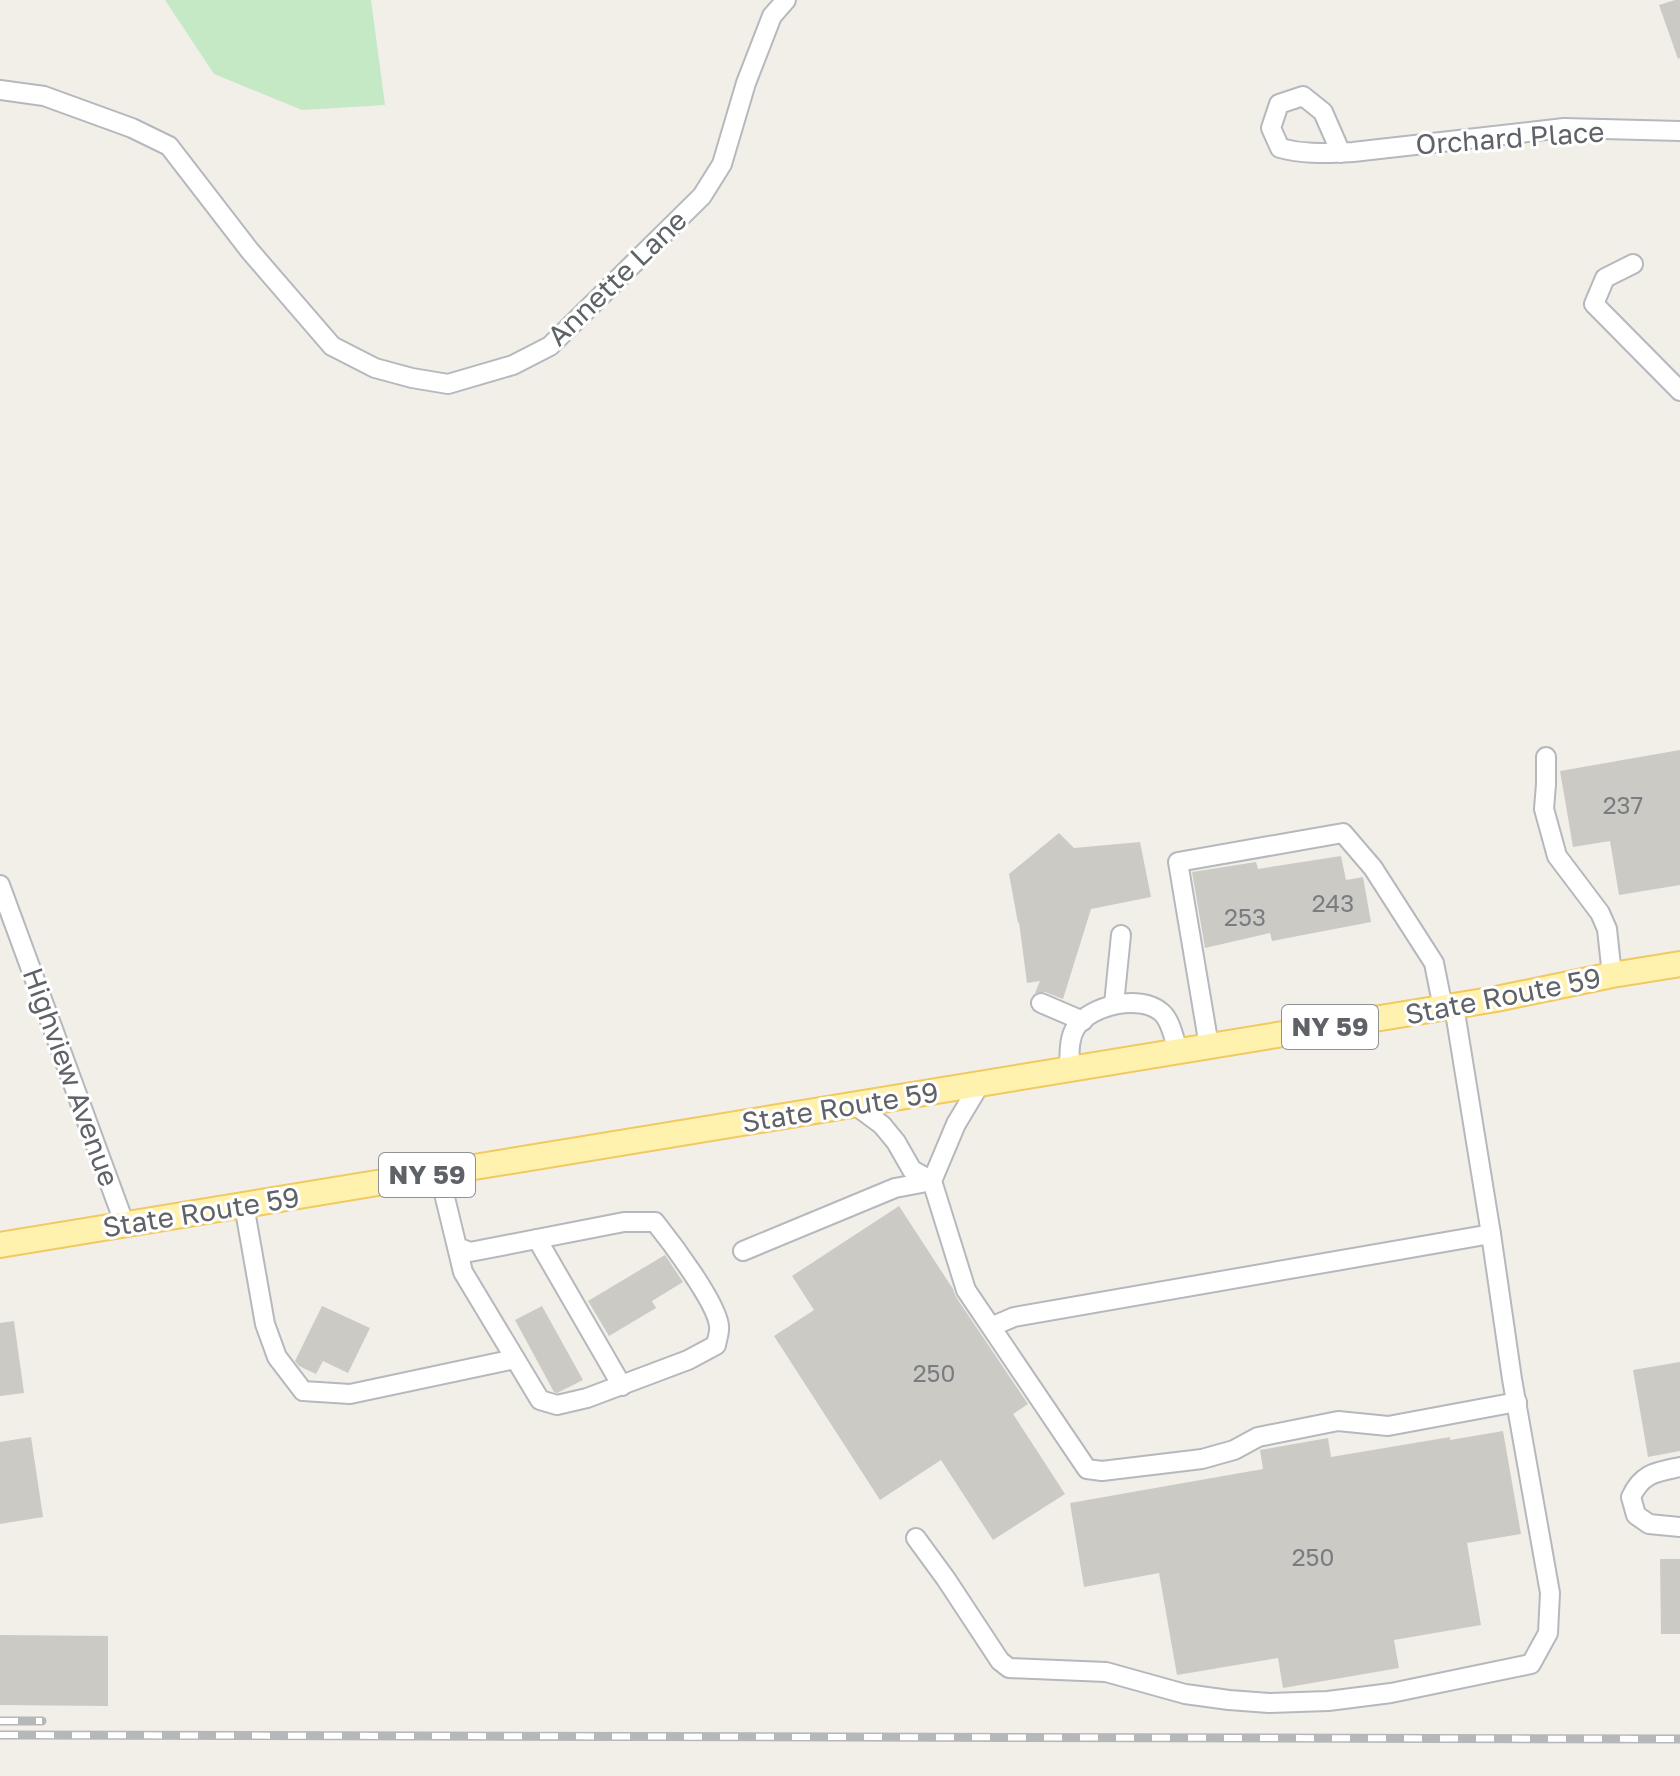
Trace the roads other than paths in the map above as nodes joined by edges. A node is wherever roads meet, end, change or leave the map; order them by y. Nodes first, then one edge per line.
1 (786, 0) edge
2 (0, 90) edge
3 (1680, 131) edge
4 (1341, 153) dead end
5 (1633, 264) dead end
6 (1680, 391) edge
7 (1546, 757) dead end
8 (0, 885) edge
9 (1121, 935) dead end
10 (1680, 964) edge
11 (1612, 975) junction
12 (1041, 1003) dead end
13 (1114, 1004) junction
14 (1448, 1007) junction
15 (1083, 1021) junction
16 (1209, 1046) junction
17 (1178, 1051) junction
18 (1069, 1069) junction
19 (980, 1084) junction
20 (855, 1105) junction
21 (439, 1173) junction
22 (932, 1181) junction
23 (244, 1205) junction
24 (125, 1225) junction
25 (1491, 1234) junction
26 (537, 1239) junction
27 (0, 1245) edge
28 (457, 1247) junction
29 (743, 1251) dead end
30 (993, 1326) junction
31 (515, 1359) junction
32 (622, 1386) junction
33 (1517, 1402) junction
34 (1680, 1467) edge
35 (1680, 1527) edge
36 (916, 1538) dead end

1 - 2 street, Annette Lane
3 - 4 street, Orchard Place
5 - 6 street
7 - 11 street
8 - 24 street, Highview Avenue
9 - 13 street
10 - 11 main road, State Route 59 / NY 59
11 - 14 main road, State Route 59 / NY 59
12 - 15 street
13 - 15 street
13 - 17 street
14 - 16 main road, State Route 59 / NY 59
14 - 16 street
14 - 25 street
15 - 18 street
16 - 17 main road, State Route 59 / NY 59
17 - 18 main road, State Route 59 / NY 59
18 - 19 main road, State Route 59 / NY 59
19 - 20 main road, State Route 59 / NY 59
19 - 22 street
20 - 21 main road, State Route 59 / NY 59
20 - 22 street
21 - 23 main road, State Route 59 / NY 59
21 - 28 street
22 - 29 street
22 - 30 street
23 - 24 main road, State Route 59 / NY 59
23 - 31 street
24 - 27 main road, State Route 59 / NY 59
25 - 30 street
25 - 33 street
26 - 28 street
26 - 32 street
26 - 32 street
28 - 31 street
30 - 33 street
31 - 32 street
33 - 36 street
34 - 35 street

